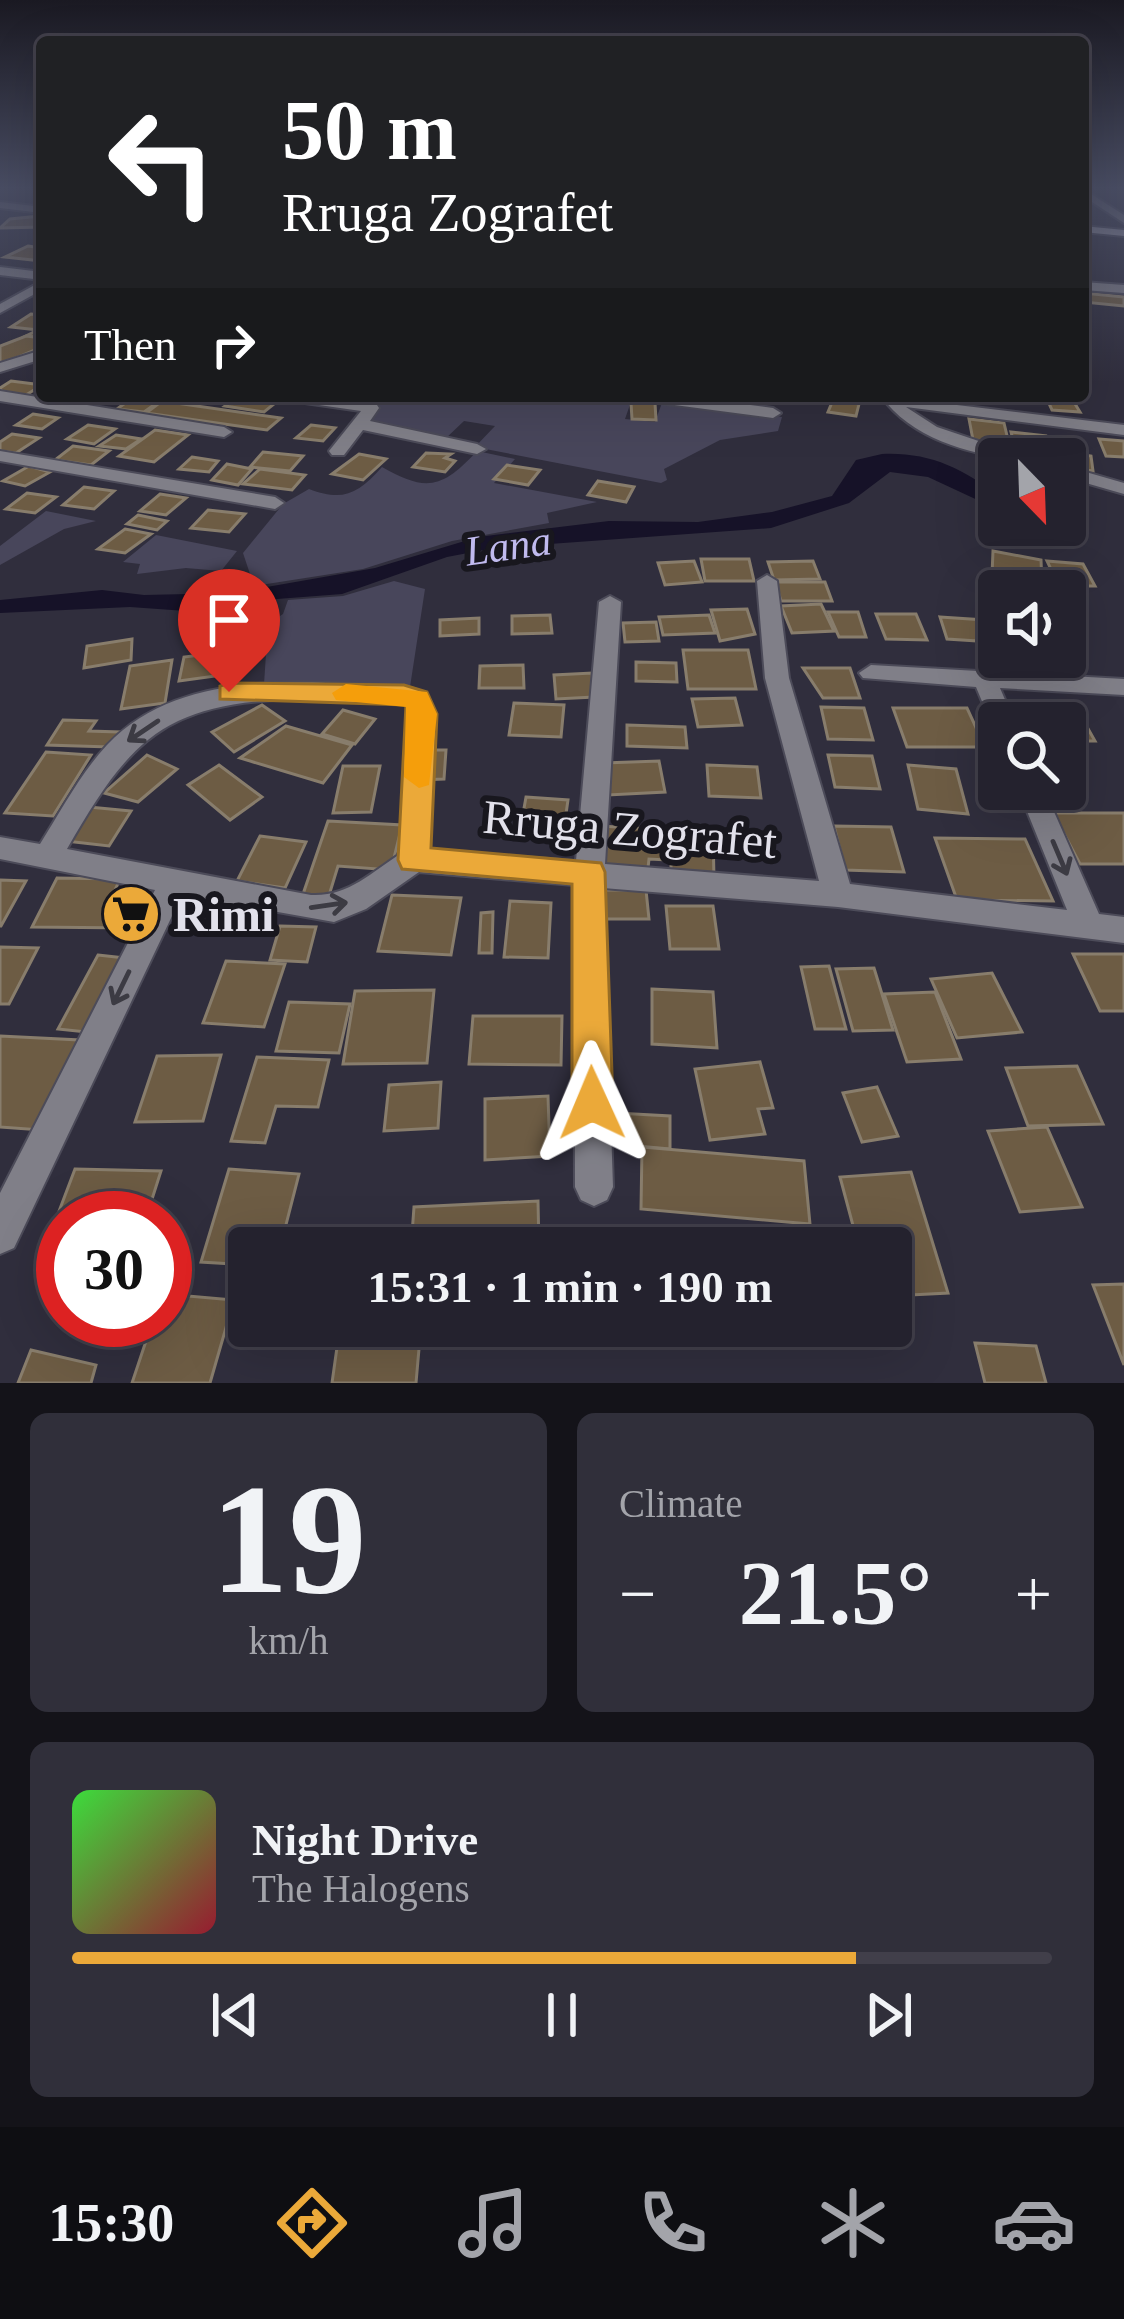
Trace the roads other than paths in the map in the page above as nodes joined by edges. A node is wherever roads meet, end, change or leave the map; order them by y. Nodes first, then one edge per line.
1 (0, 268) edge
2 (36, 279) edge
3 (36, 286) edge
4 (1089, 286) edge
5 (1124, 289) edge
6 (0, 314) edge
7 (36, 357) edge
8 (0, 368) edge
9 (0, 396) edge
10 (36, 402) edge
11 (37, 402) edge
12 (375, 402) edge
13 (690, 402) edge
14 (894, 402) edge
15 (919, 402) edge
16 (773, 413) dead end
17 (359, 424) junction
18 (1124, 430) edge
19 (224, 432) dead end
20 (978, 444) edge
21 (477, 449) dead end
22 (338, 451) dead end
23 (0, 456) edge
24 (1086, 477) edge
25 (1124, 489) edge
26 (275, 503) dead end
27 (767, 581) dead end
28 (610, 602) dead end
29 (871, 673) dead end
30 (986, 682) junction
31 (1124, 687) edge
32 (995, 702) edge
33 (1040, 810) edge
34 (0, 848) edge
35 (48, 856) junction
36 (414, 860) junction
37 (589, 872) junction
38 (173, 883) junction
39 (838, 895) junction
40 (1089, 926) junction
41 (1124, 930) edge
42 (594, 1187) dead end
43 (0, 1234) edge

1 - 2 street
3 - 6 street
4 - 5 street
7 - 8 street
9 - 10 street
11 - 19 street
12 - 17 street
13 - 16 street
14 - 20 street
15 - 18 street
17 - 21 street
17 - 22 street
23 - 26 street
24 - 25 street
27 - 39 street
28 - 37 street
29 - 30 street
30 - 31 street
30 - 32 street
33 -> 40 street
34 - 35 street
36 -> 35 street
35 - 38 street
36 - 37 street, Rruga Zografet
38 -> 36 street
37 - 39 street, Rruga Zografet
37 - 42 street
38 -> 43 street
39 - 40 street, Rruga Zografet
40 - 41 street, Rruga Zografet

